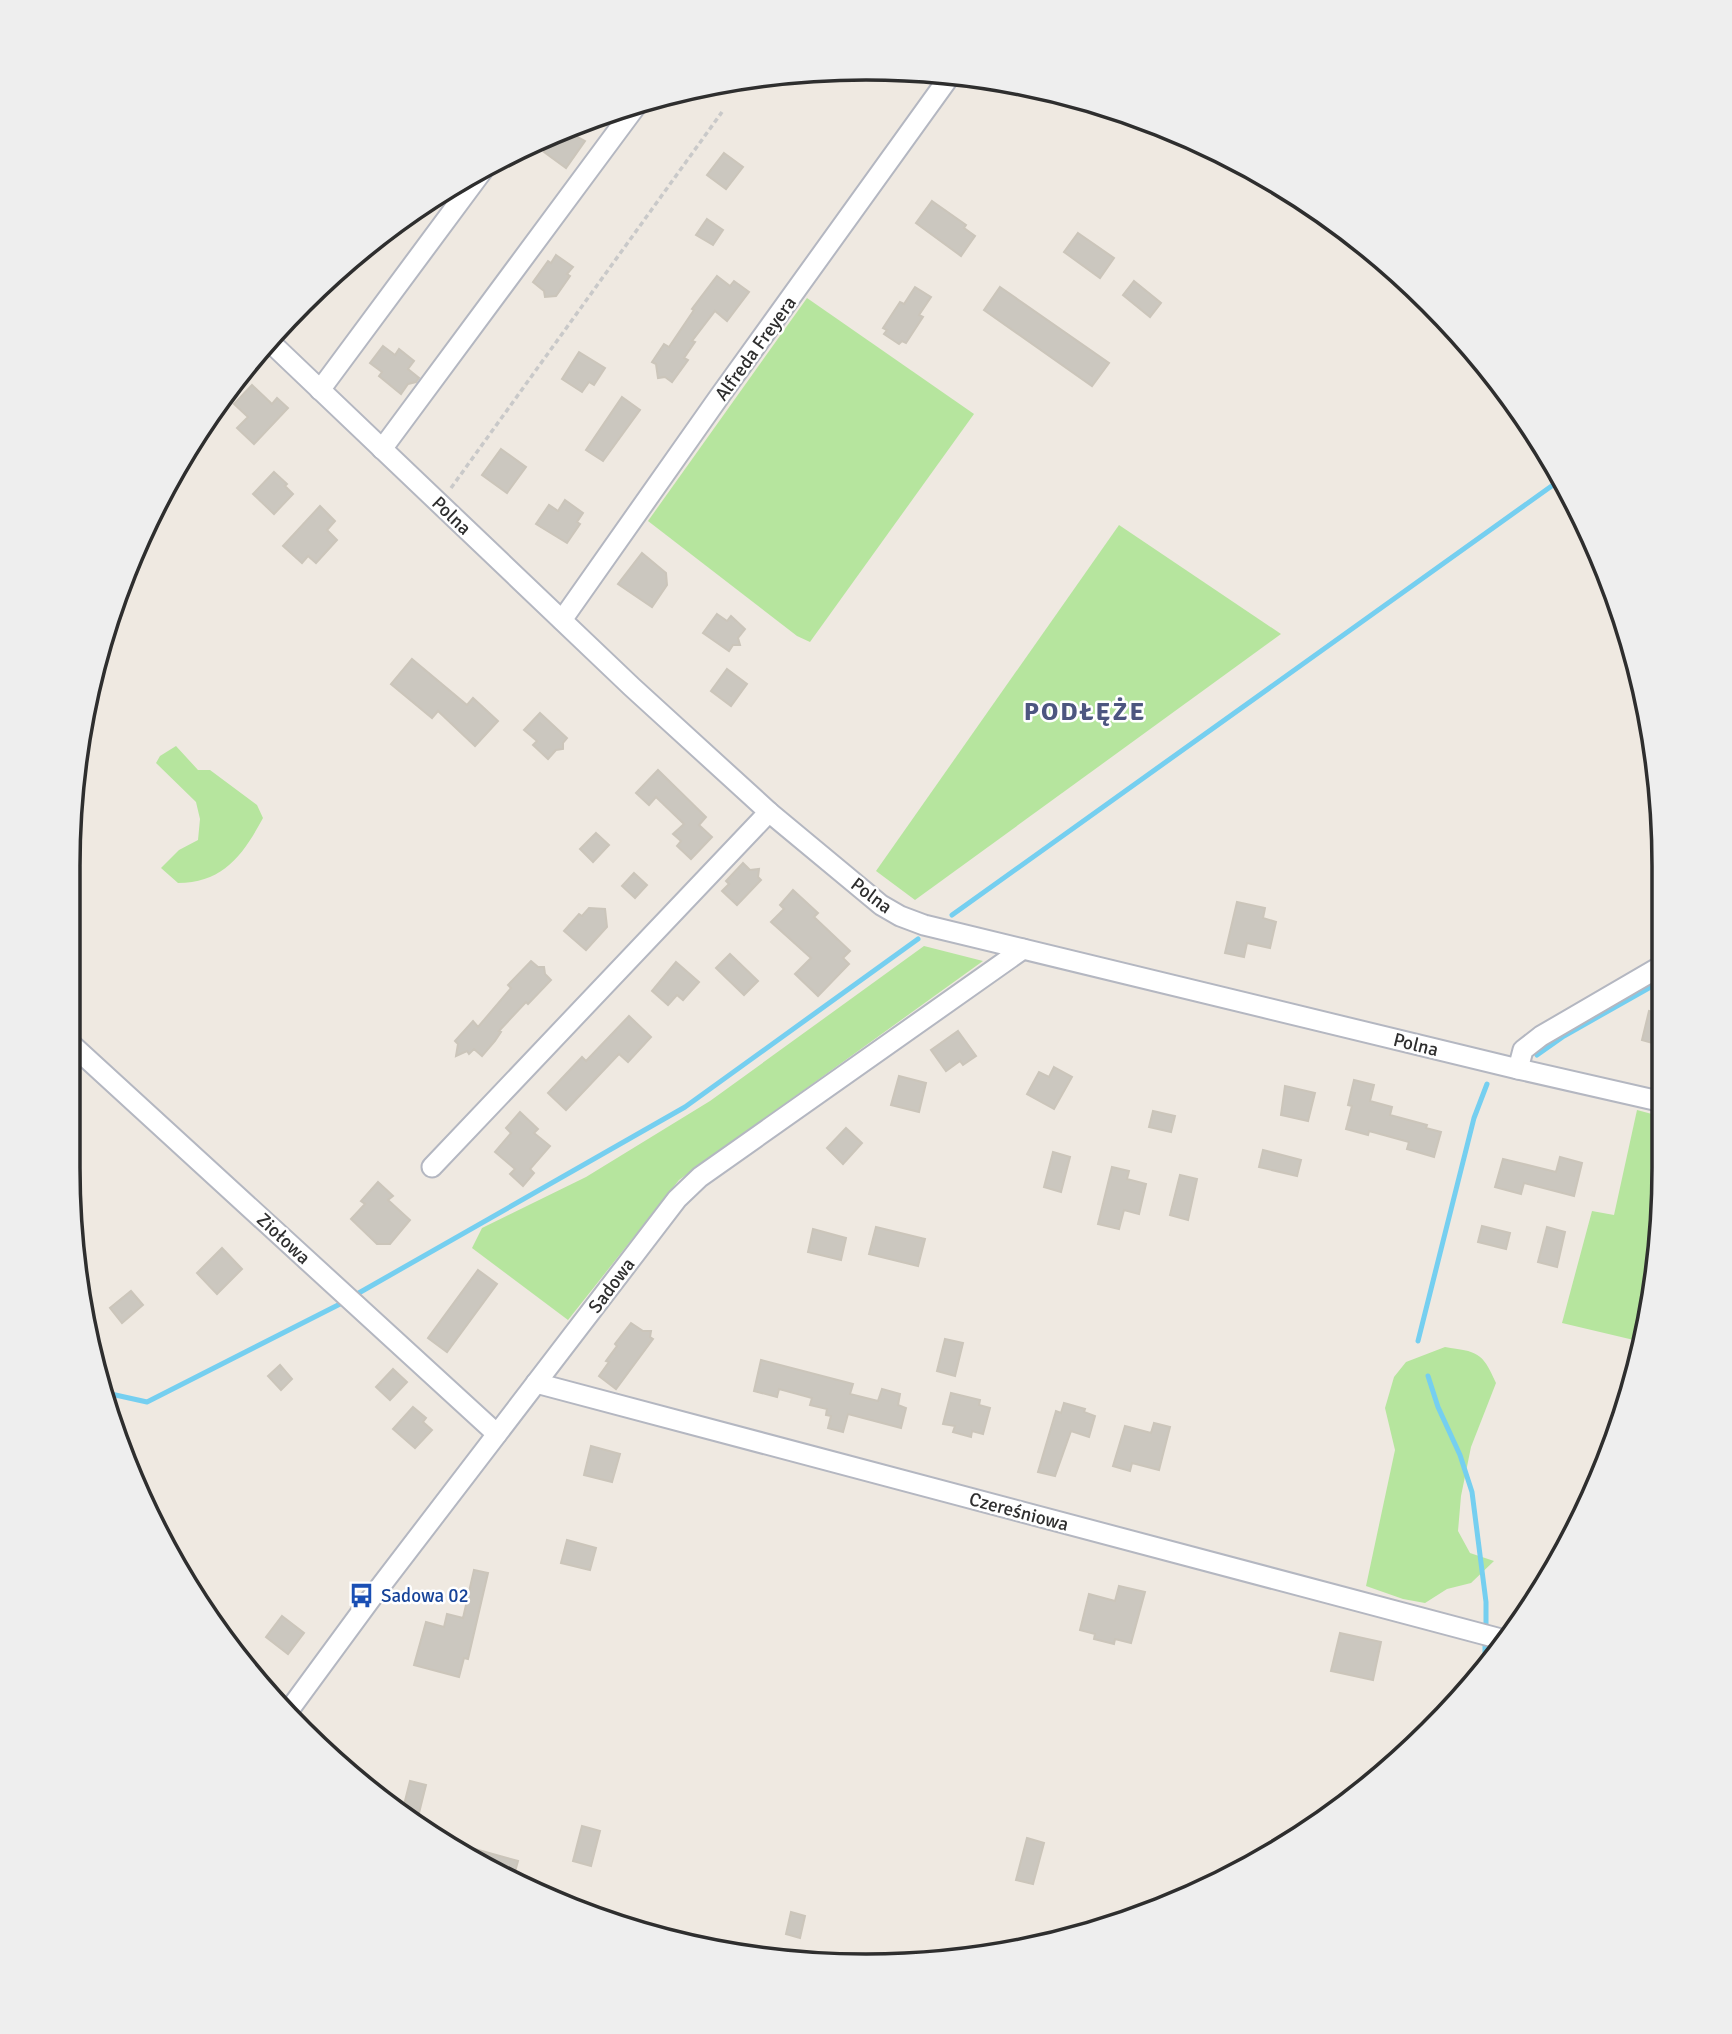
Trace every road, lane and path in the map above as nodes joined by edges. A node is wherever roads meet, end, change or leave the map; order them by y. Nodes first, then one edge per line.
1 (944, 85) edge
2 (722, 112) dead end
3 (627, 118) edge
4 (470, 188) edge
5 (276, 347) edge
6 (320, 390) junction
7 (382, 449) junction
8 (440, 504) junction
9 (562, 621) junction
10 (769, 812) junction
11 (1023, 949) junction
12 (1652, 971) edge
13 (80, 1052) edge
14 (1518, 1069) junction
15 (1652, 1099) edge
16 (432, 1167) dead end
17 (536, 1383) junction
18 (497, 1434) junction
19 (1495, 1637) edge
20 (293, 1705) edge

1 - 9 street, Alfreda Freyera
2 - 8 path
3 - 7 street
4 - 6 street
5 - 6 street, Polna
6 - 7 street, Polna
7 - 8 street, Polna
8 - 9 street, Polna
9 - 10 street, Polna
10 - 11 street, Polna
10 - 16 street
11 - 14 street, Polna
11 - 17 street, Sadowa
12 - 14 street
13 - 18 street, Ziołowa
14 - 15 street, Polna
17 - 18 street, Sadowa
17 - 19 street, Czereśniowa
18 - 20 street, Sadowa

